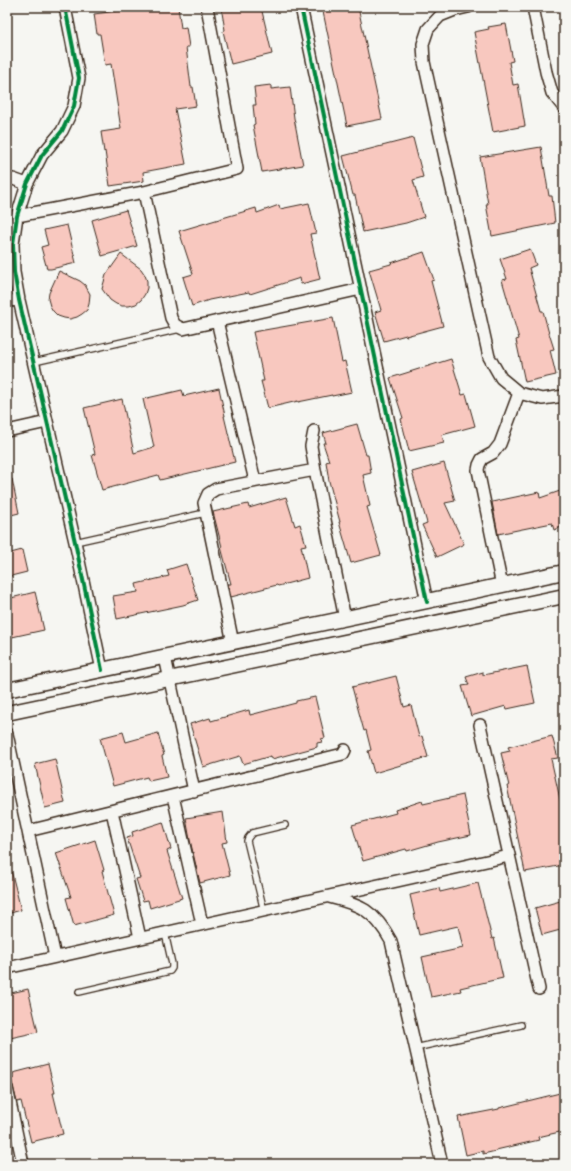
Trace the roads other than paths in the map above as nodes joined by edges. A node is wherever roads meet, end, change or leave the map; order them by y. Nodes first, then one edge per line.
1 (65, 7) edge
2 (207, 7) edge
3 (301, 7) edge
4 (468, 7) edge
5 (533, 7) edge
6 (564, 108) edge
7 (7, 180) edge
8 (27, 184) junction
9 (144, 192) junction
10 (17, 216) junction
11 (361, 289) junction
12 (19, 300) junction
13 (7, 301) edge
14 (217, 321) junction
15 (183, 329) junction
16 (34, 362) junction
17 (519, 393) junction
18 (564, 396) edge
19 (47, 422) junction
20 (7, 431) edge
21 (314, 432) dead end
22 (315, 470) junction
23 (256, 482) junction
24 (205, 513) junction
25 (75, 542) junction
26 (564, 572) edge
27 (502, 586) junction
28 (564, 596) edge
29 (428, 602) junction
30 (346, 619) junction
31 (233, 642) junction
32 (166, 657) junction
33 (102, 670) junction
34 (170, 678) junction
35 (8, 690) edge
36 (9, 709) edge
37 (480, 725) dead end
38 (7, 734) edge
39 (345, 750) dead end
40 (194, 791) junction
41 (173, 796) junction
42 (112, 811) junction
43 (285, 825) dead end
44 (28, 832) junction
45 (509, 856) junction
46 (326, 897) junction
47 (264, 911) junction
48 (202, 924) junction
49 (165, 933) junction
50 (140, 938) junction
51 (55, 957) junction
52 (7, 968) edge
53 (539, 989) dead end
54 (79, 992) dead end
55 (520, 1025) dead end
56 (415, 1048) junction
57 (7, 1088) edge
58 (23, 1164) edge
59 (442, 1164) edge

1 - 8 street
2 - 9 street
3 - 11 street
4 - 17 street
5 - 6 street
7 - 8 street
8 - 10 street
9 - 10 street
9 - 15 street
10 - 12 street
11 - 14 street
11 - 29 street
12 - 13 street
12 - 16 street
14 - 15 street
14 - 23 street
15 - 16 lane
16 - 19 street
17 - 18 street
17 - 27 street
19 - 20 street
19 - 25 street
21 - 22 street
22 - 23 street
22 - 30 street
23 - 24 street
24 - 25 lane
24 - 31 street
25 - 33 street
26 - 27 street
27 - 29 street
28 - 34 street
29 - 30 street
30 - 31 street
31 - 32 street
32 - 33 street
32 - 34 street
33 - 35 street
34 - 36 street
34 - 40 street
37 - 45 street
38 - 44 street
39 - 40 street
40 - 41 street
41 - 42 street
41 - 48 street
42 - 44 street
42 - 50 street
43 - 47 lane
44 - 51 street
45 - 46 street
45 - 53 street
46 - 47 street
46 - 56 street
47 - 48 street
48 - 49 street
49 - 50 street
49 - 54 lane
50 - 51 street
51 - 52 street
55 - 56 lane
56 - 59 street
57 - 58 street

